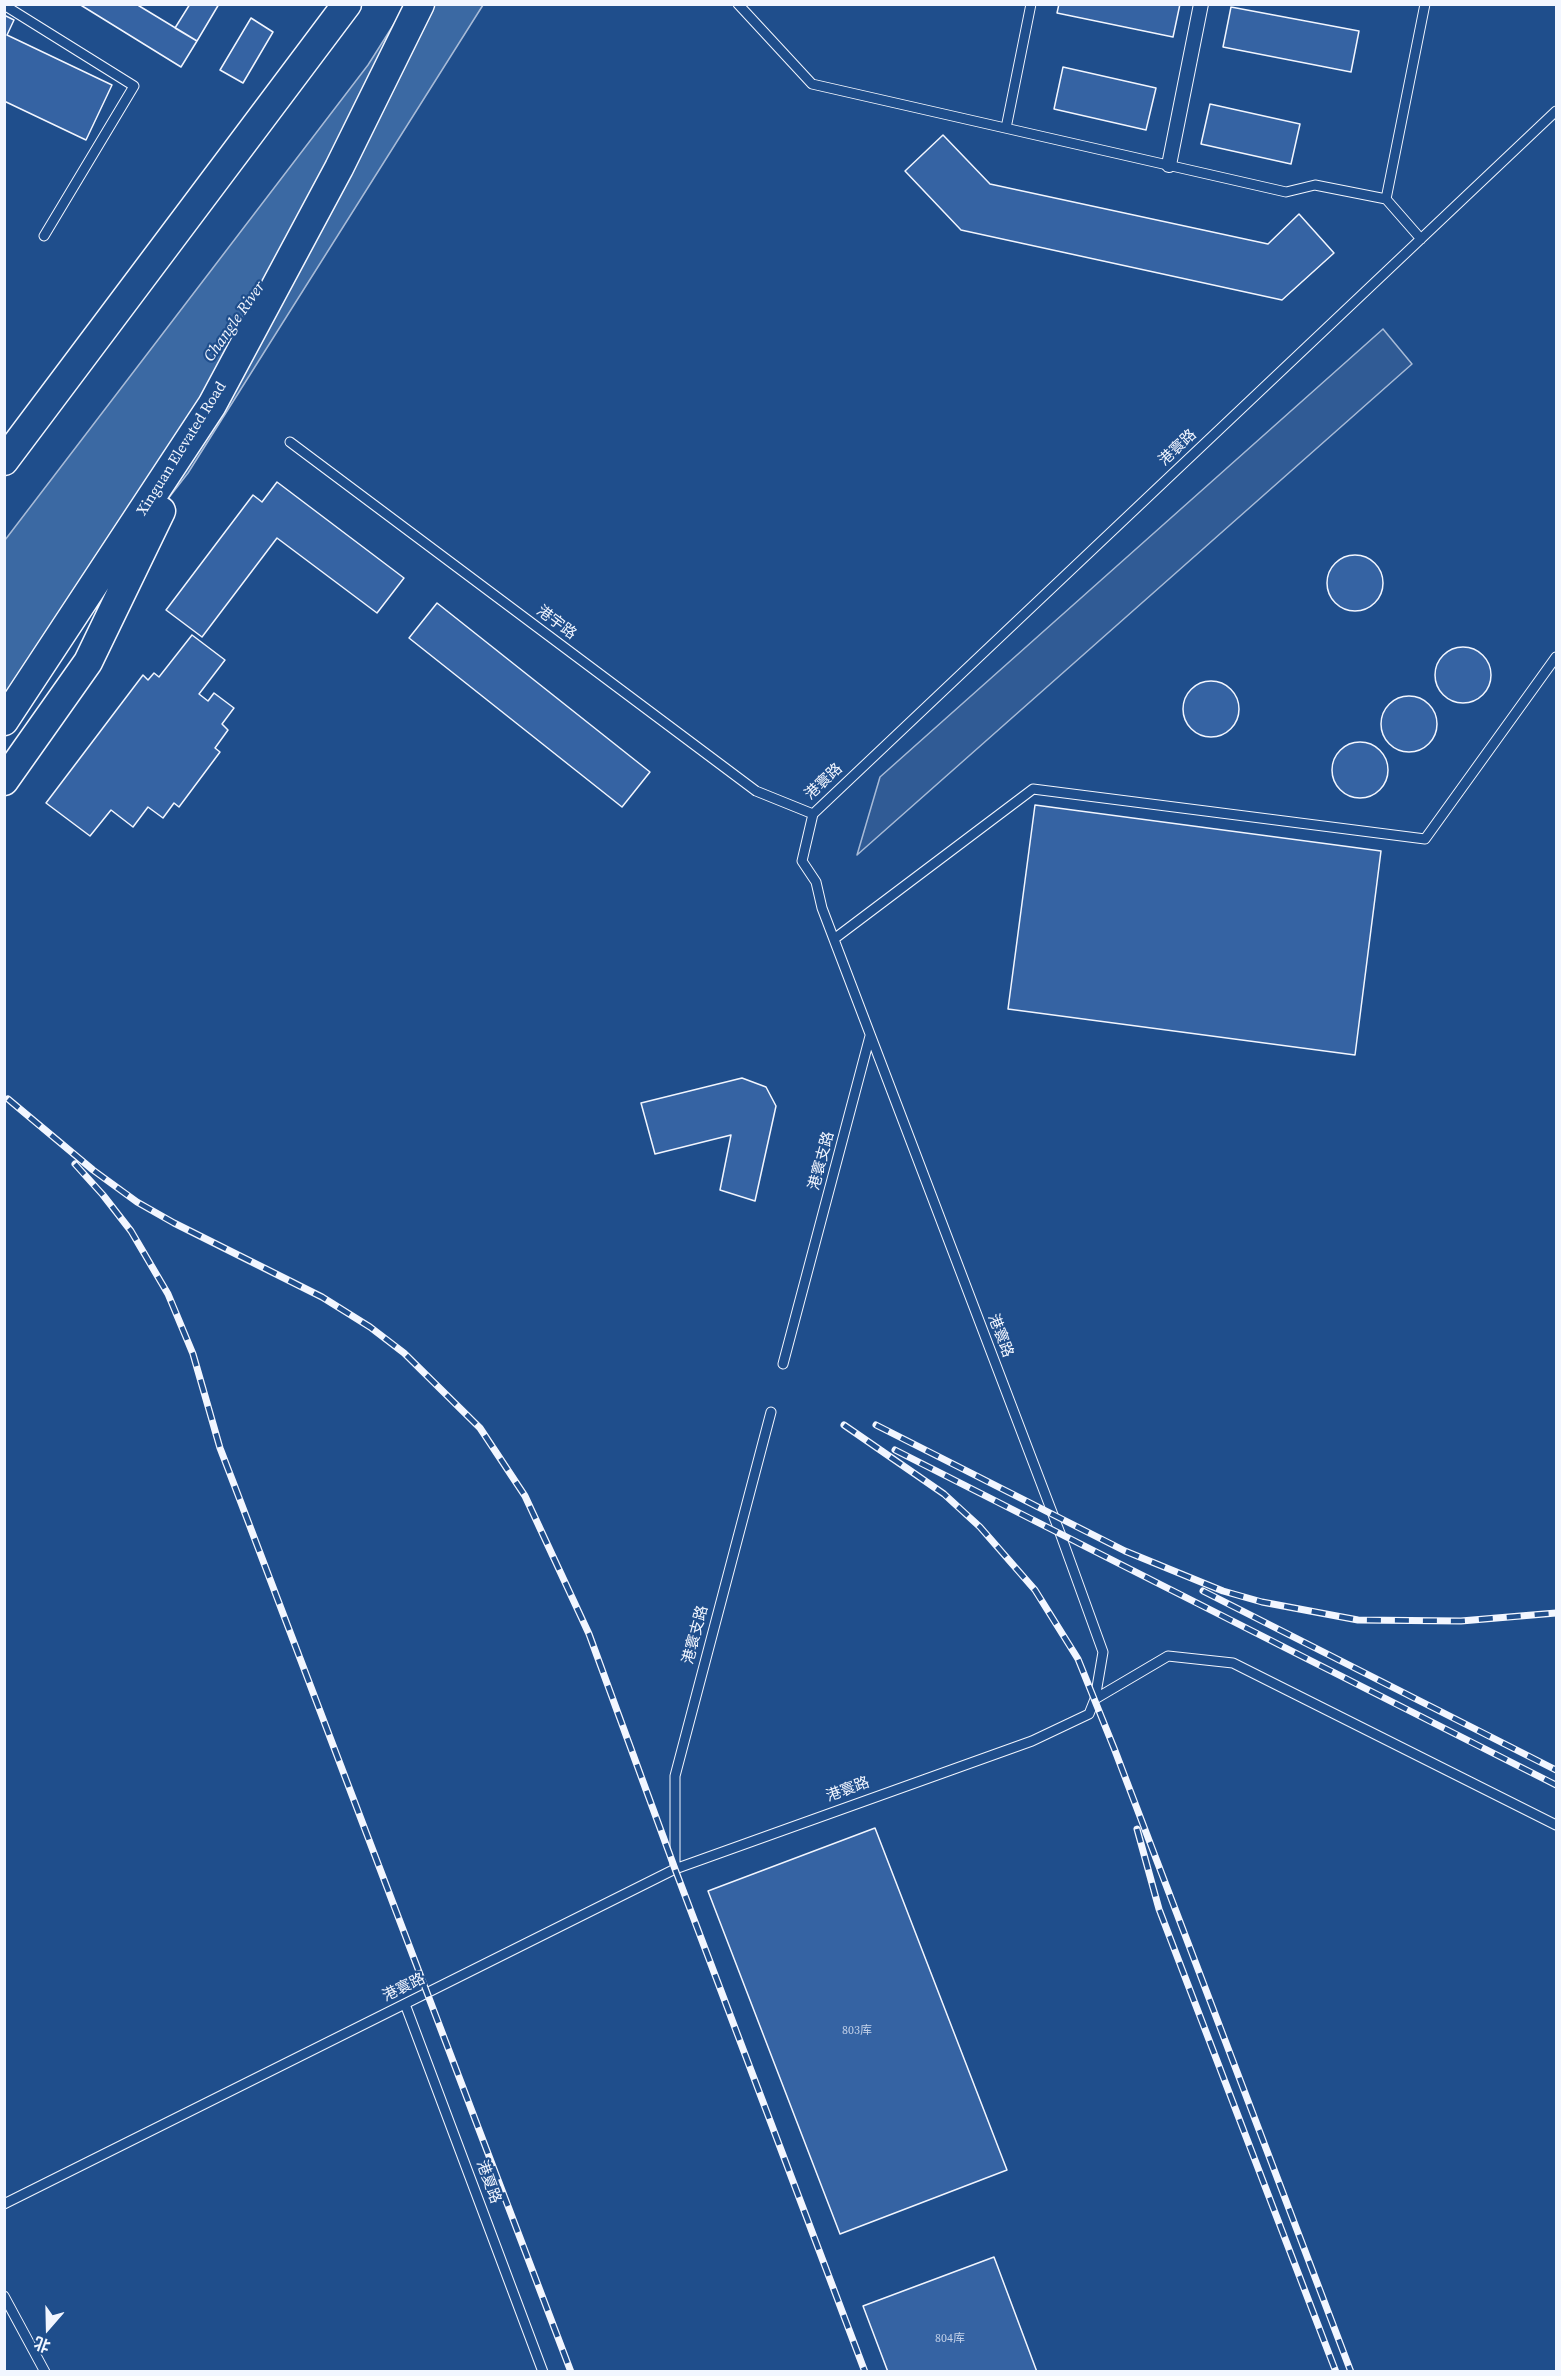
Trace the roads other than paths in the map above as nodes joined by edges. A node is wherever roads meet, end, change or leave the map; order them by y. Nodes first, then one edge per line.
1 (347, 4) edge
2 (420, 4) edge
3 (738, 4) edge
4 (1031, 4) edge
5 (1201, 4) edge
6 (1425, 4) edge
7 (4, 5) edge
8 (1557, 111) edge
9 (1006, 128) junction
10 (1169, 165) junction
11 (1386, 199) junction
12 (44, 236) dead end
13 (1421, 239) junction
14 (66, 379) junction
15 (212, 405) junction
16 (4, 441) edge
17 (290, 442) dead end
18 (4, 461) edge
19 (1557, 657) edge
20 (4, 721) edge
21 (4, 781) edge
22 (813, 814) junction
23 (834, 939) junction
24 (870, 1035) junction
25 (783, 1364) dead end
26 (771, 1412) dead end
27 (1095, 1699) junction
28 (1557, 1825) edge
29 (675, 1869) junction
30 (405, 2004) junction
31 (4, 2204) edge
32 (4, 2296) edge
33 (45, 2372) edge
34 (543, 2372) edge

1 - 14 highway
2 - 15 highway, Xinguan Elevated Road
3 - 9 lane
4 - 9 lane
5 - 10 street
6 - 11 lane
7 - 12 lane
8 - 13 lane, 港寰路
9 - 10 lane
10 - 11 lane
11 - 13 lane
13 - 22 lane, 港寰路
14 - 16 highway
14 - 18 highway
15 - 20 highway, Xinguan Elevated Road
15 - 21 highway
17 - 22 lane, 港宇路
19 - 23 lane
22 - 23 lane, 港寰路
23 - 24 lane, 港寰路
24 - 25 lane, 港寰支路
24 - 27 lane, 港寰路
26 - 29 lane, 港寰支路
27 - 28 lane
27 - 29 lane, 港寰路
29 - 30 lane, 港寰路
30 - 31 lane, 港寰路
30 - 34 lane, 港夏路
32 - 33 lane

